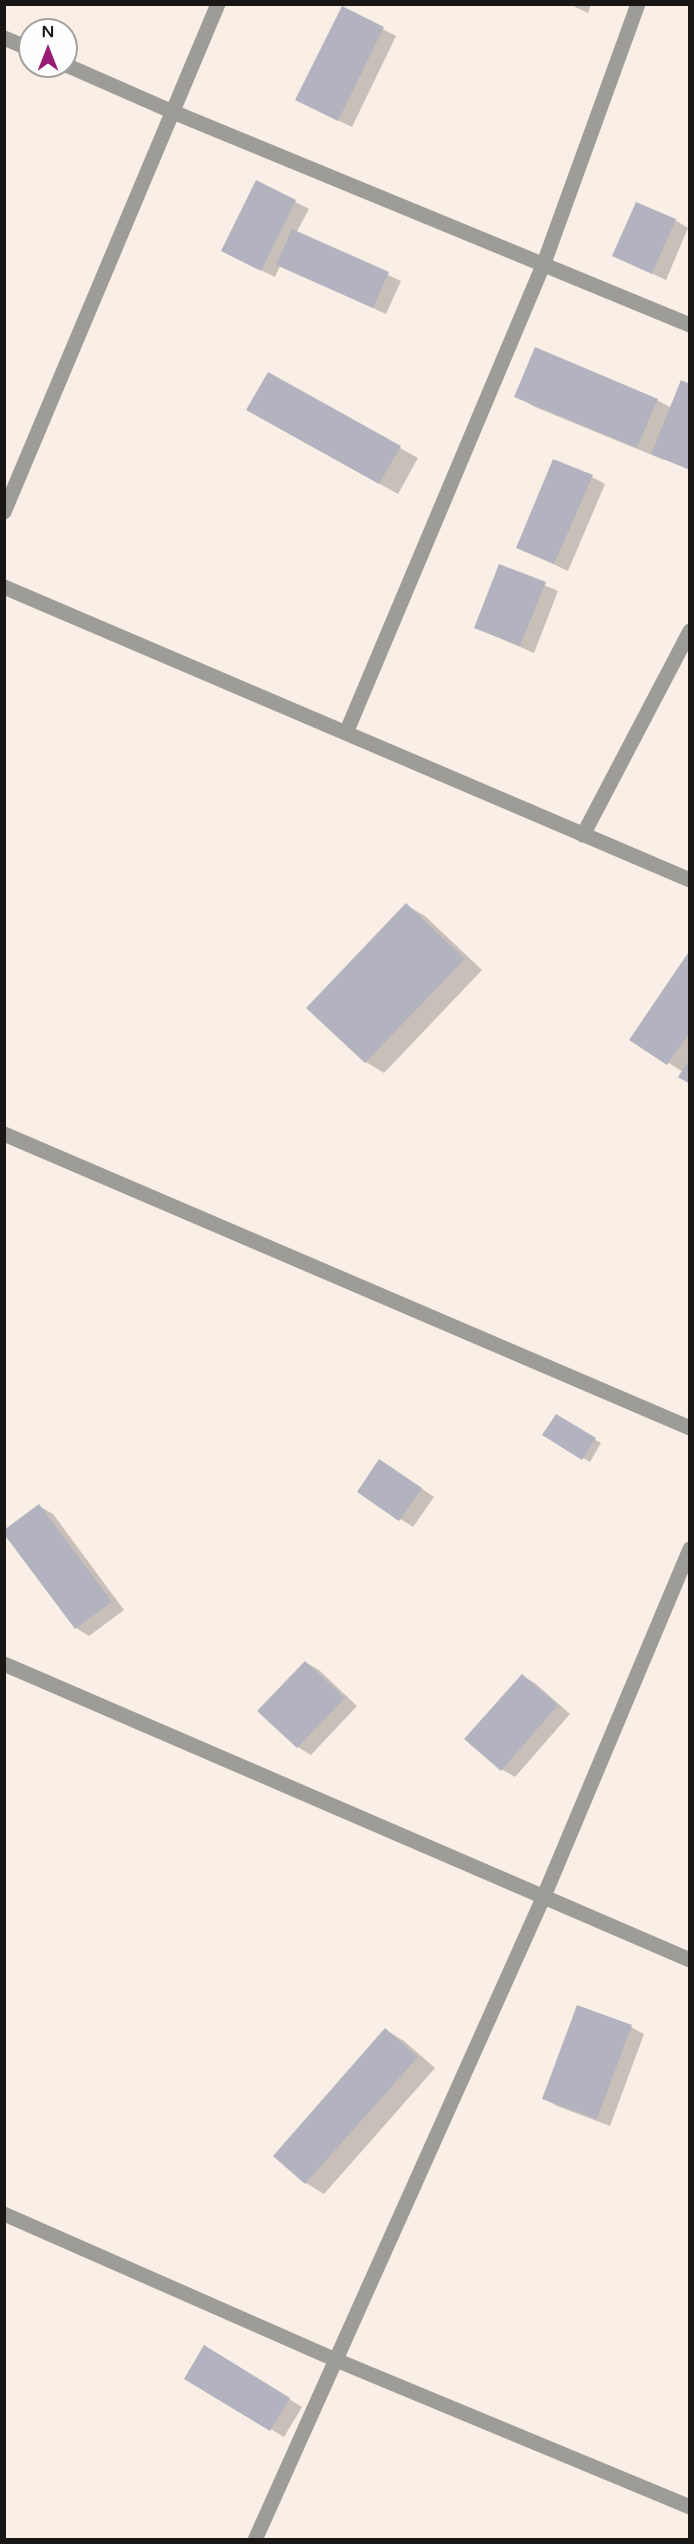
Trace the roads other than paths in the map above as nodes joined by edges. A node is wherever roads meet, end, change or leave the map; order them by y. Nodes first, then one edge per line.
1 (218, 4) edge
2 (638, 4) edge
3 (4, 38) edge
4 (18, 44) edge
5 (78, 70) edge
6 (173, 112) junction
7 (544, 263) junction
8 (690, 325) edge
9 (4, 512) edge
10 (4, 587) edge
11 (690, 631) edge
12 (346, 733) junction
13 (583, 835) junction
14 (690, 880) edge
15 (4, 1134) edge
16 (690, 1428) edge
17 (690, 1549) edge
18 (4, 1664) edge
19 (544, 1896) junction
20 (690, 1960) edge
21 (4, 2214) edge
22 (336, 2360) junction
23 (690, 2507) edge
24 (255, 2540) edge

1 - 6 street
2 - 7 street
3 - 4 street
5 - 6 street
6 - 7 street
6 - 9 street
7 - 8 street
7 - 12 street
10 - 12 street
11 - 13 street
12 - 13 street
13 - 14 street
15 - 16 street
17 - 19 street
18 - 19 street
19 - 20 street
19 - 22 street
21 - 22 street
22 - 23 street
22 - 24 street

